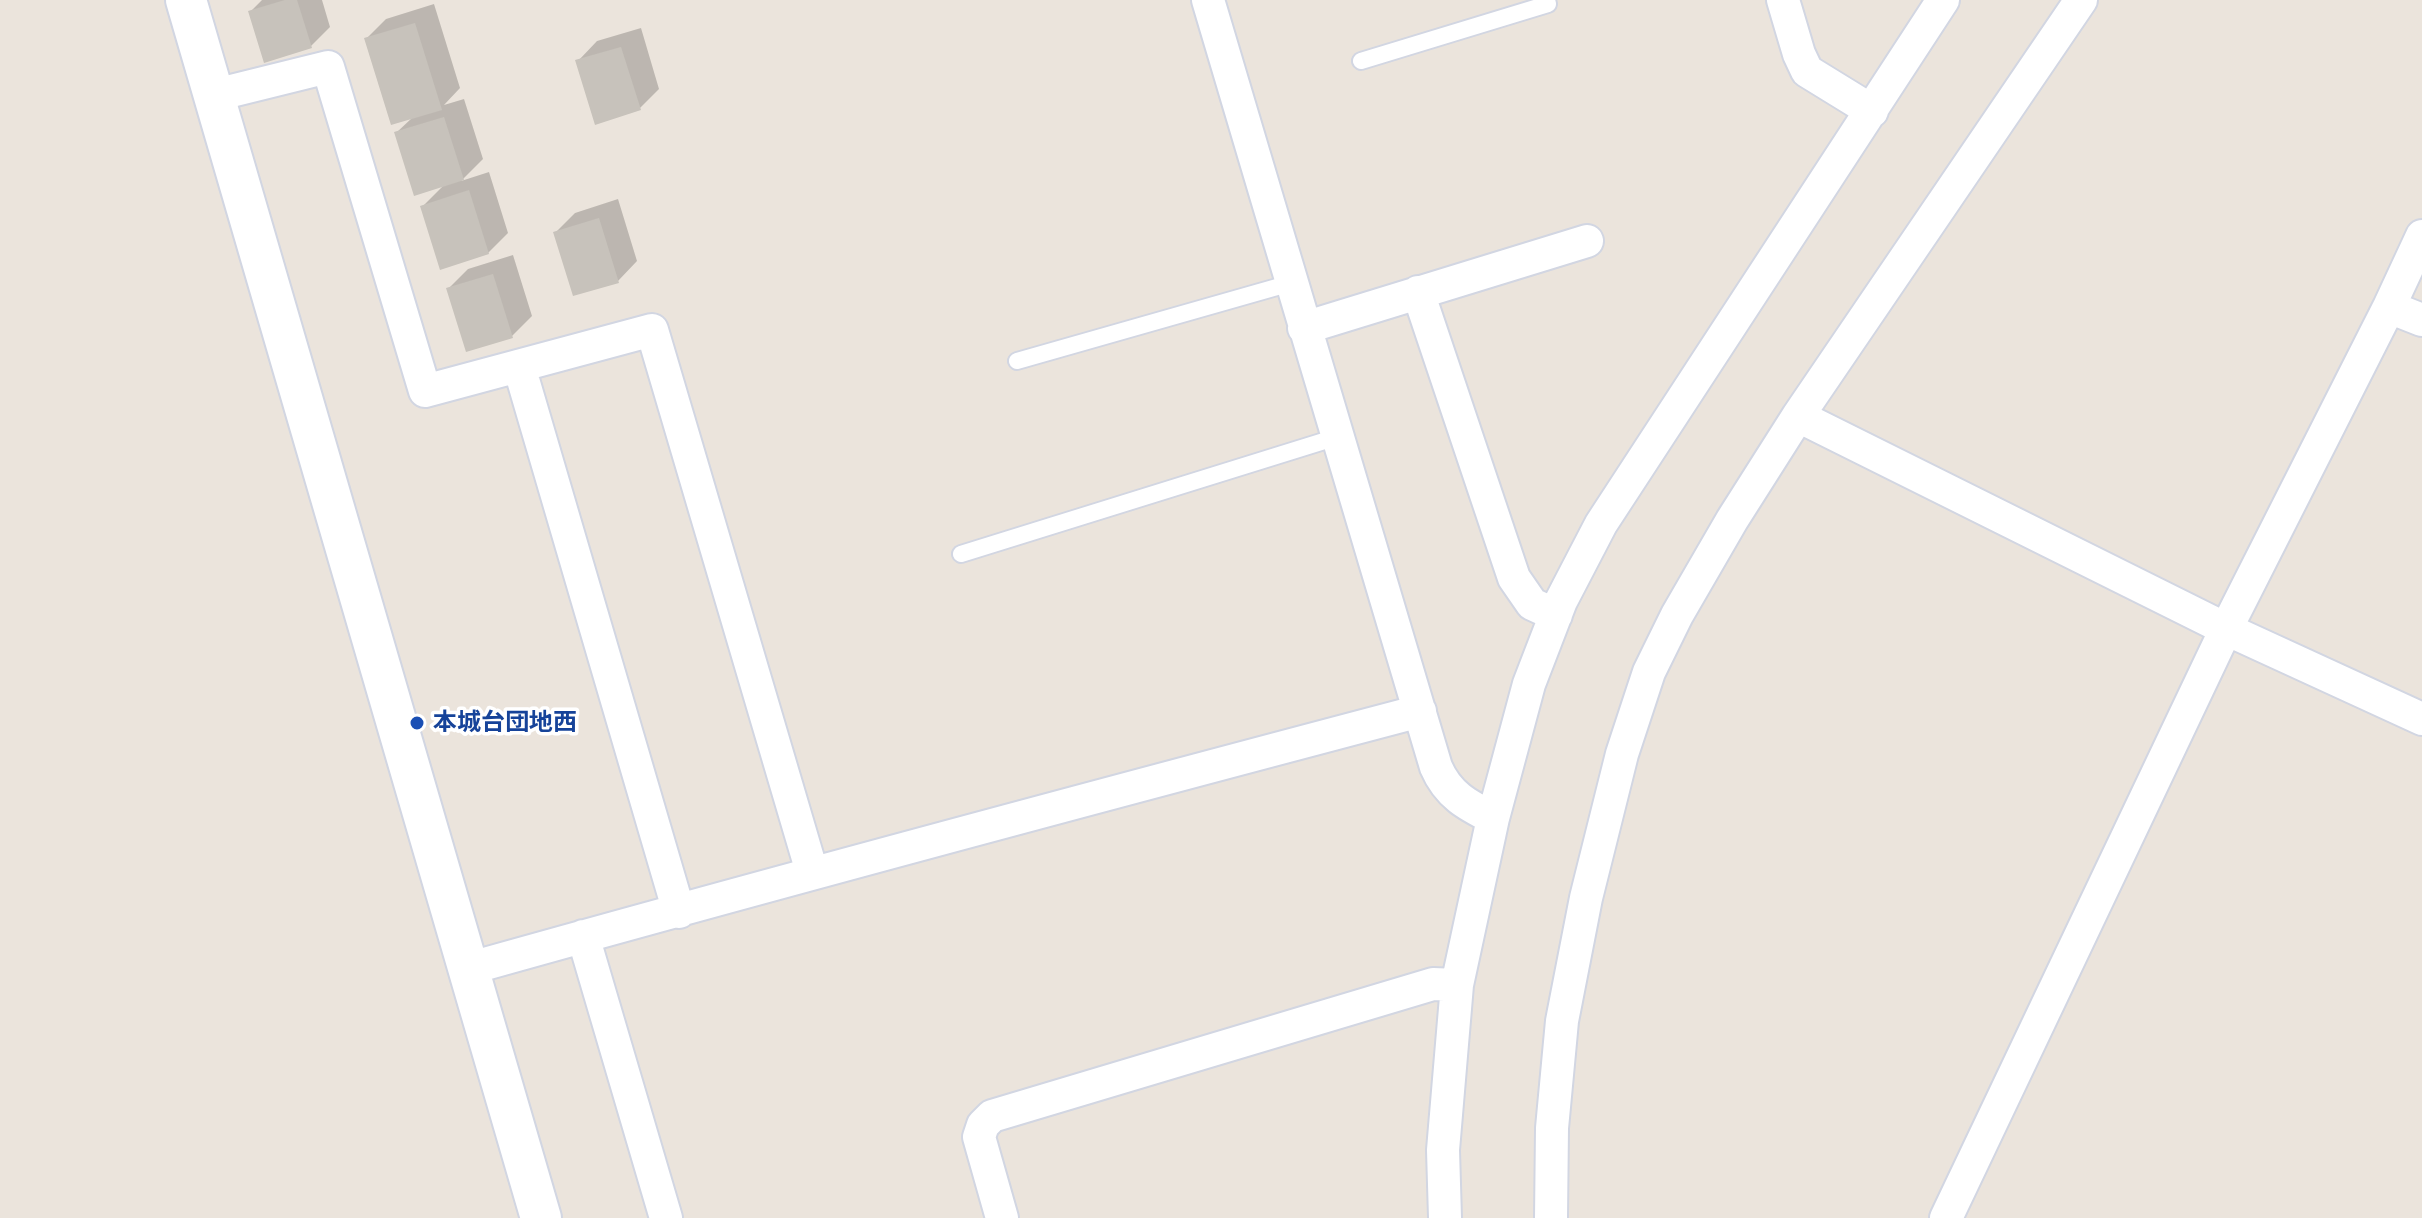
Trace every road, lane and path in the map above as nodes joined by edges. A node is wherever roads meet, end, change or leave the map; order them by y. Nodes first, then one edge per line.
1 (186, 0) edge
2 (1208, 0) edge
3 (1547, 0) edge
4 (1783, 0) edge
5 (1943, 0) edge
6 (2081, 0) edge
7 (1361, 61) dead end
8 (215, 95) junction
9 (1872, 111) junction
10 (2422, 236) edge
11 (1587, 241) dead end
12 (1291, 283) junction
13 (1418, 292) junction
14 (2389, 307) junction
15 (2422, 320) edge
16 (1304, 328) junction
17 (1017, 361) dead end
18 (519, 366) junction
19 (1798, 416) junction
20 (1337, 437) junction
21 (961, 554) dead end
22 (1556, 615) junction
23 (2226, 629) junction
24 (1420, 711) junction
25 (2422, 719) edge
26 (1493, 818) junction
27 (812, 872) junction
28 (679, 912) junction
29 (583, 936) junction
30 (467, 969) junction
31 (1457, 985) junction
32 (541, 1218) edge
33 (666, 1218) edge
34 (1002, 1218) edge
35 (1445, 1218) edge
36 (1551, 1218) edge
37 (1946, 1218) edge

1 - 8 street
2 - 12 street
3 - 7 lane
4 - 9 street
5 - 9 street
6 - 19 street
8 - 18 street
8 - 30 street
9 - 22 street
10 - 14 street
11 - 13 street
12 - 16 street
12 - 17 lane
13 - 16 street
13 - 22 street
14 - 15 street
14 - 23 street
16 - 20 street
18 - 27 street
18 - 28 street
19 - 23 street
19 - 36 street
20 - 21 lane
20 - 24 street
22 - 26 street
23 - 25 street
23 - 37 street
24 - 26 street
24 - 27 street
26 - 31 street
27 - 28 street
28 - 29 street
29 - 30 street
29 - 33 street
30 - 32 street
31 - 34 street
31 - 35 street

